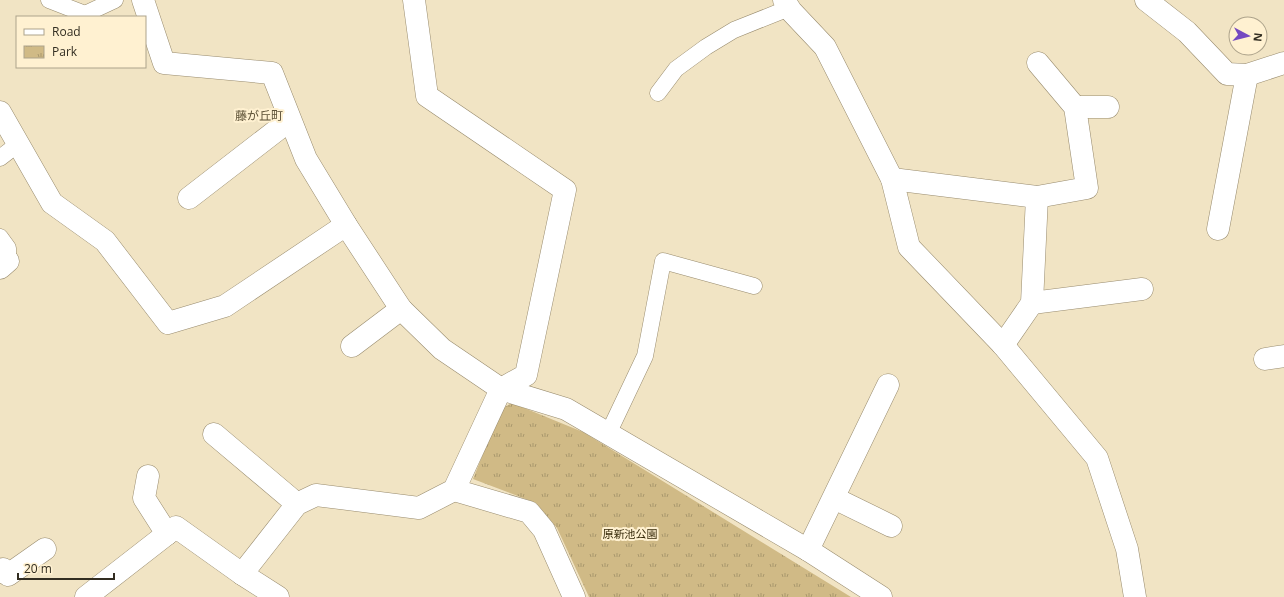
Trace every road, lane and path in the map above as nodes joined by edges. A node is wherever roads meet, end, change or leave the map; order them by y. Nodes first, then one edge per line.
1 (49, 0) edge
2 (115, 0) edge
3 (143, 0) edge
4 (414, 0) edge
5 (1146, 0) edge
6 (787, 4) edge
7 (1038, 63) dead end
8 (1284, 63) edge
9 (1247, 75) junction
10 (658, 93) dead end
11 (1075, 107) junction
12 (1108, 107) dead end
13 (0, 112) edge
14 (290, 120) junction
15 (18, 144) junction
16 (0, 158) edge
17 (892, 179) junction
18 (1038, 197) junction
19 (189, 198) dead end
20 (346, 225) junction
21 (1218, 229) dead end
22 (0, 237) edge
23 (4, 264) edge
24 (754, 286) dead end
25 (1142, 289) dead end
26 (1032, 303) junction
27 (401, 309) junction
28 (1003, 345) junction
29 (352, 346) dead end
30 (888, 385) dead end
31 (501, 389) junction
32 (214, 434) dead end
33 (608, 434) junction
34 (148, 476) dead end
35 (454, 490) junction
36 (834, 498) junction
37 (297, 504) junction
38 (891, 526) dead end
39 (167, 534) junction
40 (45, 549) dead end
41 (808, 550) junction
42 (0, 572) edge
43 (242, 574) junction
44 (86, 597) edge
45 (278, 597) edge
46 (574, 597) edge
47 (881, 597) edge
48 (1135, 597) edge

1 - 2 lane
3 - 14 street
4 - 31 street
5 - 9 street
6 - 10 lane
6 - 17 street
7 - 11 street
8 - 9 street
9 - 21 street
11 - 12 street
11 - 18 street
13 - 15 street
14 - 19 street
14 - 20 street
15 - 16 lane
15 - 20 street
17 - 18 street
17 - 28 street
18 - 26 street
20 - 27 street
22 - 23 lane
24 - 33 lane
25 - 26 street
26 - 28 street
27 - 29 street
27 - 31 street
28 - 48 street
30 - 36 street
31 - 33 street
31 - 35 street
32 - 37 street
33 - 41 street
34 - 39 street
35 - 37 street
35 - 46 street
36 - 38 street
36 - 41 street
37 - 43 street
39 - 43 street
39 - 44 street
40 - 42 street
41 - 47 street
43 - 45 street

